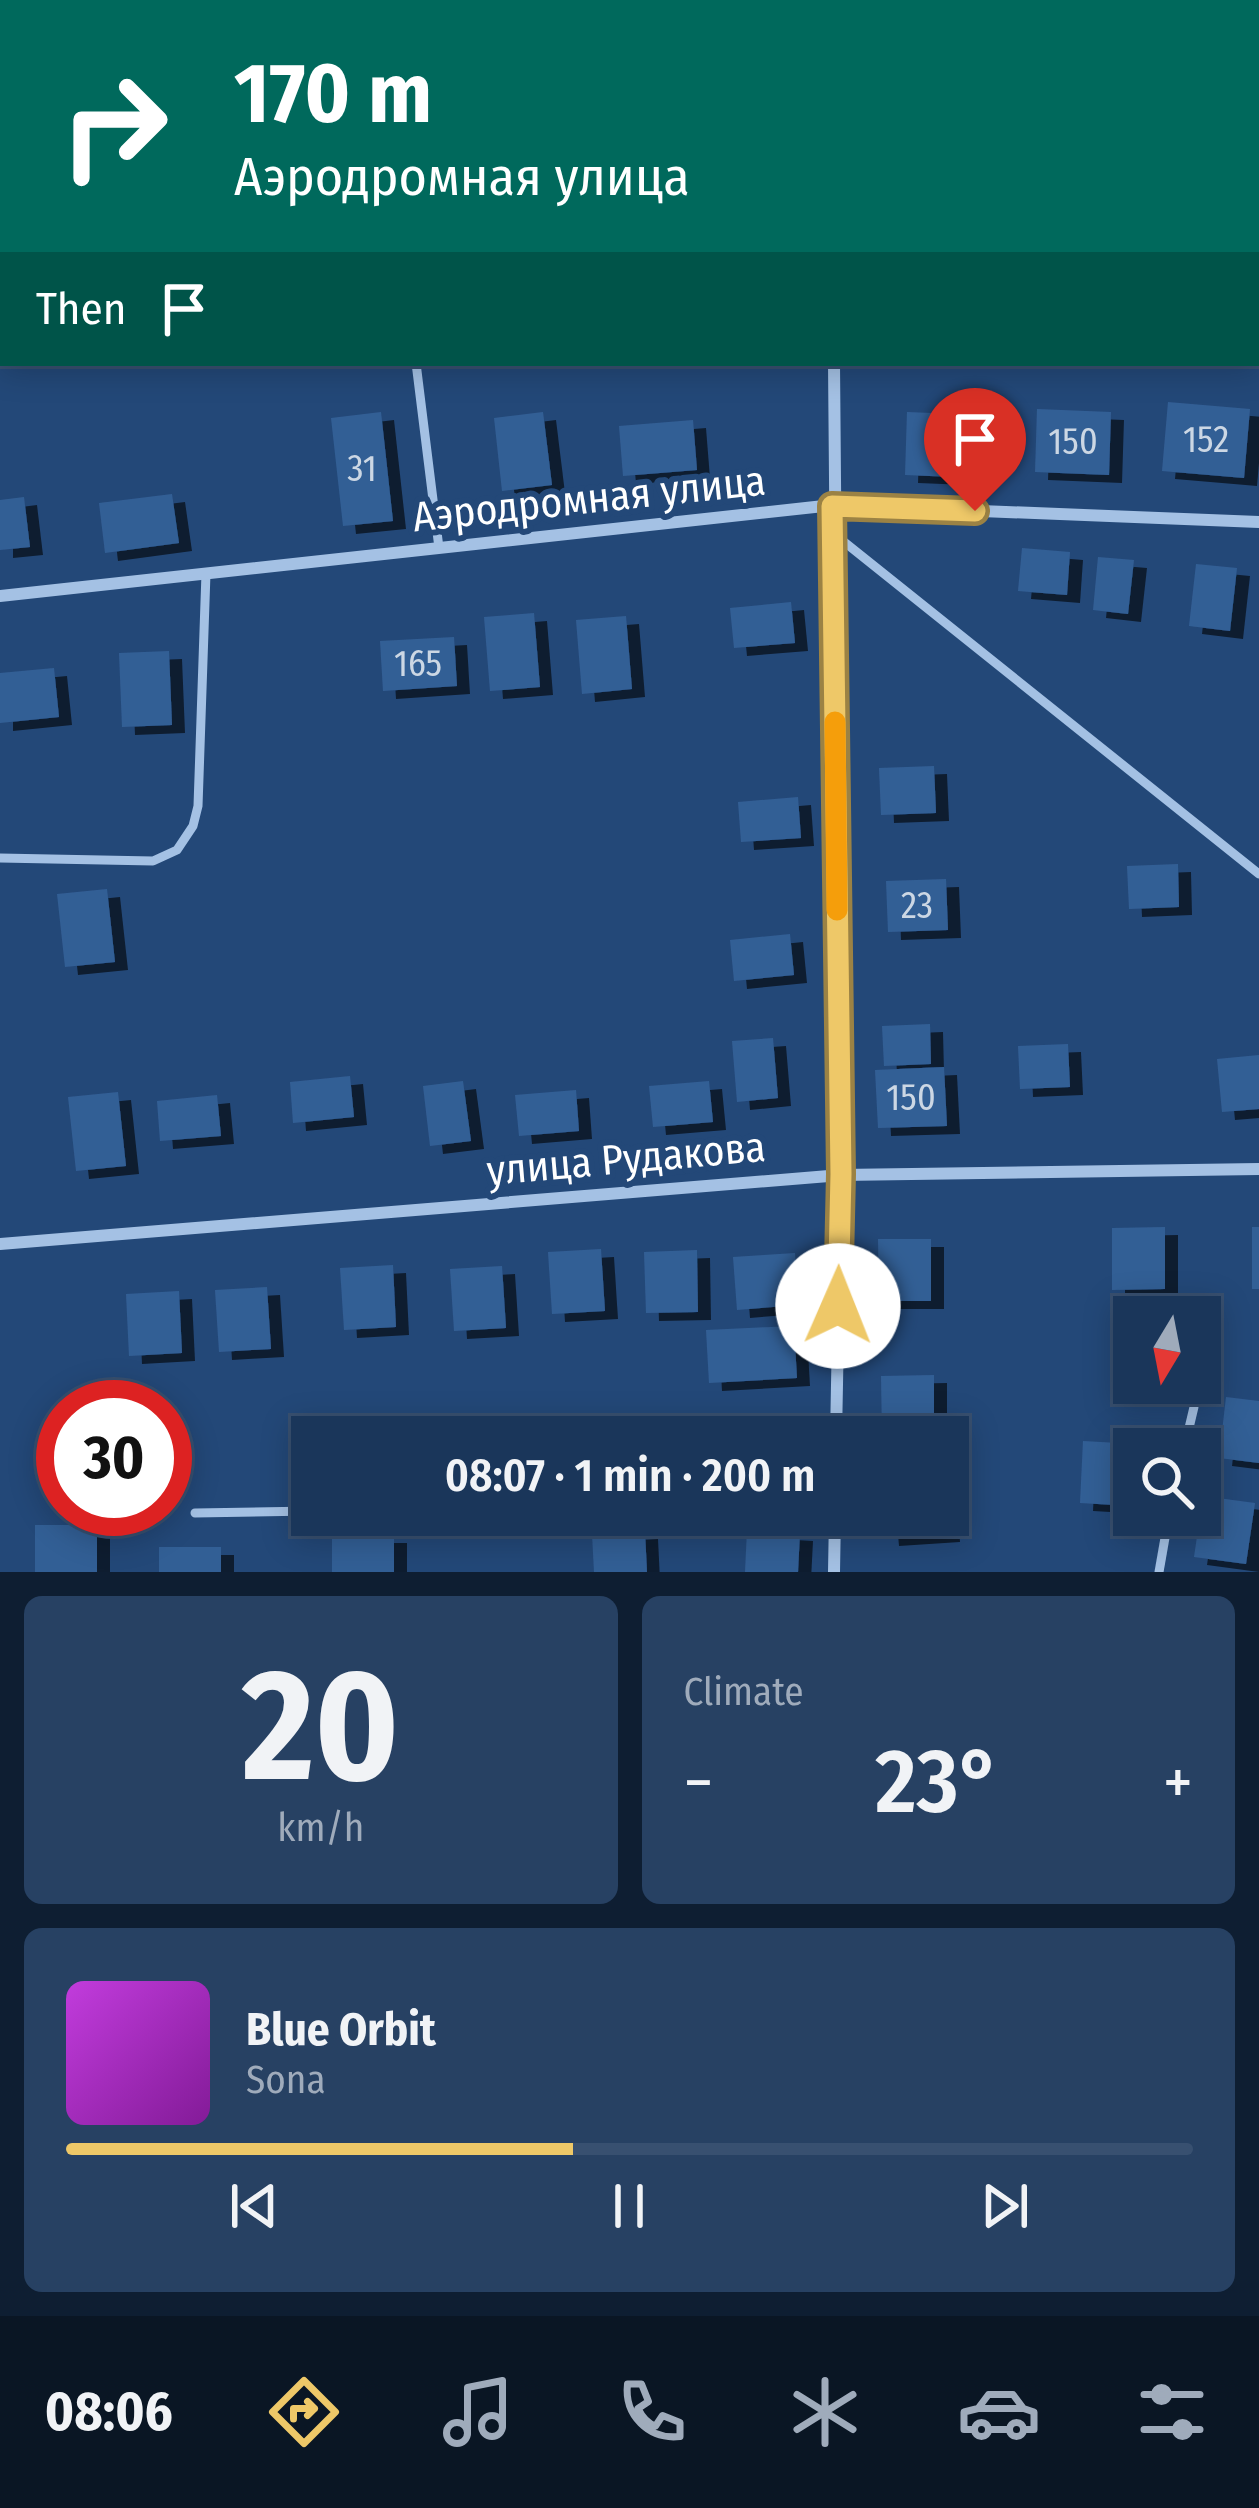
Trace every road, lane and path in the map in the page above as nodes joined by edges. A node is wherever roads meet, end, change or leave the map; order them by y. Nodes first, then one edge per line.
1 (416, 366) edge
2 (834, 366) edge
3 (832, 506) junction
4 (1259, 521) edge
5 (833, 533) junction
6 (440, 548) junction
7 (206, 573) junction
8 (0, 596) edge
9 (0, 858) edge
10 (1259, 874) edge
11 (1259, 1169) edge
12 (841, 1174) junction
13 (0, 1244) edge
14 (1194, 1407) dead end
15 (836, 1416) edge
16 (1189, 1428) edge
17 (291, 1512) edge
18 (195, 1514) dead end
19 (835, 1536) edge
20 (1165, 1536) edge
21 (834, 1572) edge
22 (1159, 1572) edge

1 - 6 lane
2 - 3 street
3 - 4 street, Аэродромная улица
3 - 5 street
3 - 6 street, Аэродромная улица
5 - 10 lane
5 - 12 street
6 - 7 street, Аэродромная улица
7 - 8 street, Аэродромная улица
7 - 9 lane
11 - 12 street, улица Рудакова
12 - 13 street, улица Рудакова
12 - 15 street
14 - 16 lane
17 - 18 lane
19 - 21 street
20 - 22 lane

